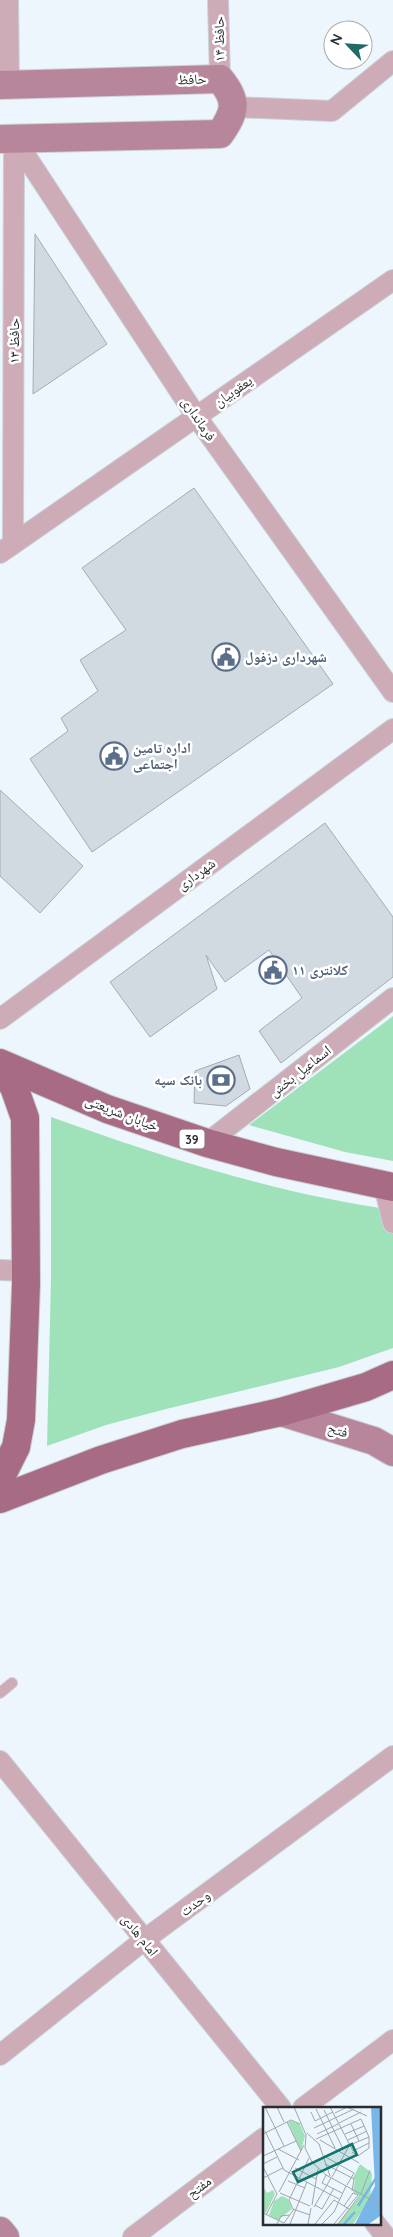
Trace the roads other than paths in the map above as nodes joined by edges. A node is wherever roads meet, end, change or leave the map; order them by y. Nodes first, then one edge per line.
1 (8, 0) edge
2 (218, 0) edge
3 (393, 61) edge
4 (220, 78) junction
5 (5, 85) edge
6 (234, 107) junction
7 (7, 138) edge
8 (393, 280) edge
9 (7, 374) edge
10 (196, 416) junction
11 (7, 549) edge
12 (393, 692) edge
13 (393, 729) edge
14 (393, 998) edge
15 (0, 1019) edge
16 (0, 1065) edge
17 (207, 1144) junction
18 (389, 1187) edge
19 (393, 1223) edge
20 (13, 1271) edge
21 (393, 1375) edge
22 (280, 1412) junction
23 (393, 1452) edge
24 (0, 1479) edge
25 (0, 1499) edge
26 (12, 1684) dead end
27 (0, 1693) edge
28 (393, 1756) edge
29 (0, 1760) edge
30 (144, 1940) junction
31 (393, 2040) edge
32 (0, 2055) edge
33 (280, 2107) edge
34 (304, 2107) edge
35 (263, 2139) edge
36 (376, 2224) edge
37 (0, 2231) edge
38 (5, 2237) edge
39 (134, 2237) edge
40 (386, 2237) edge

1 - 5 street
2 - 4 street, حافظ ۱۴
3 - 6 street
4 - 5 street, حافظ
4 - 6 street, حافظ
6 - 7 street
7 - 9 street, حافظ ۱۳
7 - 10 street, فرمانداری
8 - 10 street, یعقوبیان
9 - 11 street, حافظ ۱۳
10 - 11 street, یعقوبیان
10 - 12 street, فرمانداری
13 - 15 street, شهرداری
14 - 17 street, اسماعیل بخش
16 - 17 main road, خیابان شریعتی / 39
16 - 20 main road
17 - 18 main road, خیابان شریعتی / 39
18 - 19 street
20 - 24 main road
21 - 22 main road
22 - 23 street, فتح
22 - 25 main road
26 - 27 lane
28 - 30 street, وحدت
29 - 30 street, امام هادی
30 - 32 street, وحدت
30 - 33 street, امام هادی
31 - 34 street
35 - 39 street, مفتح
36 - 40 street
37 - 38 street

